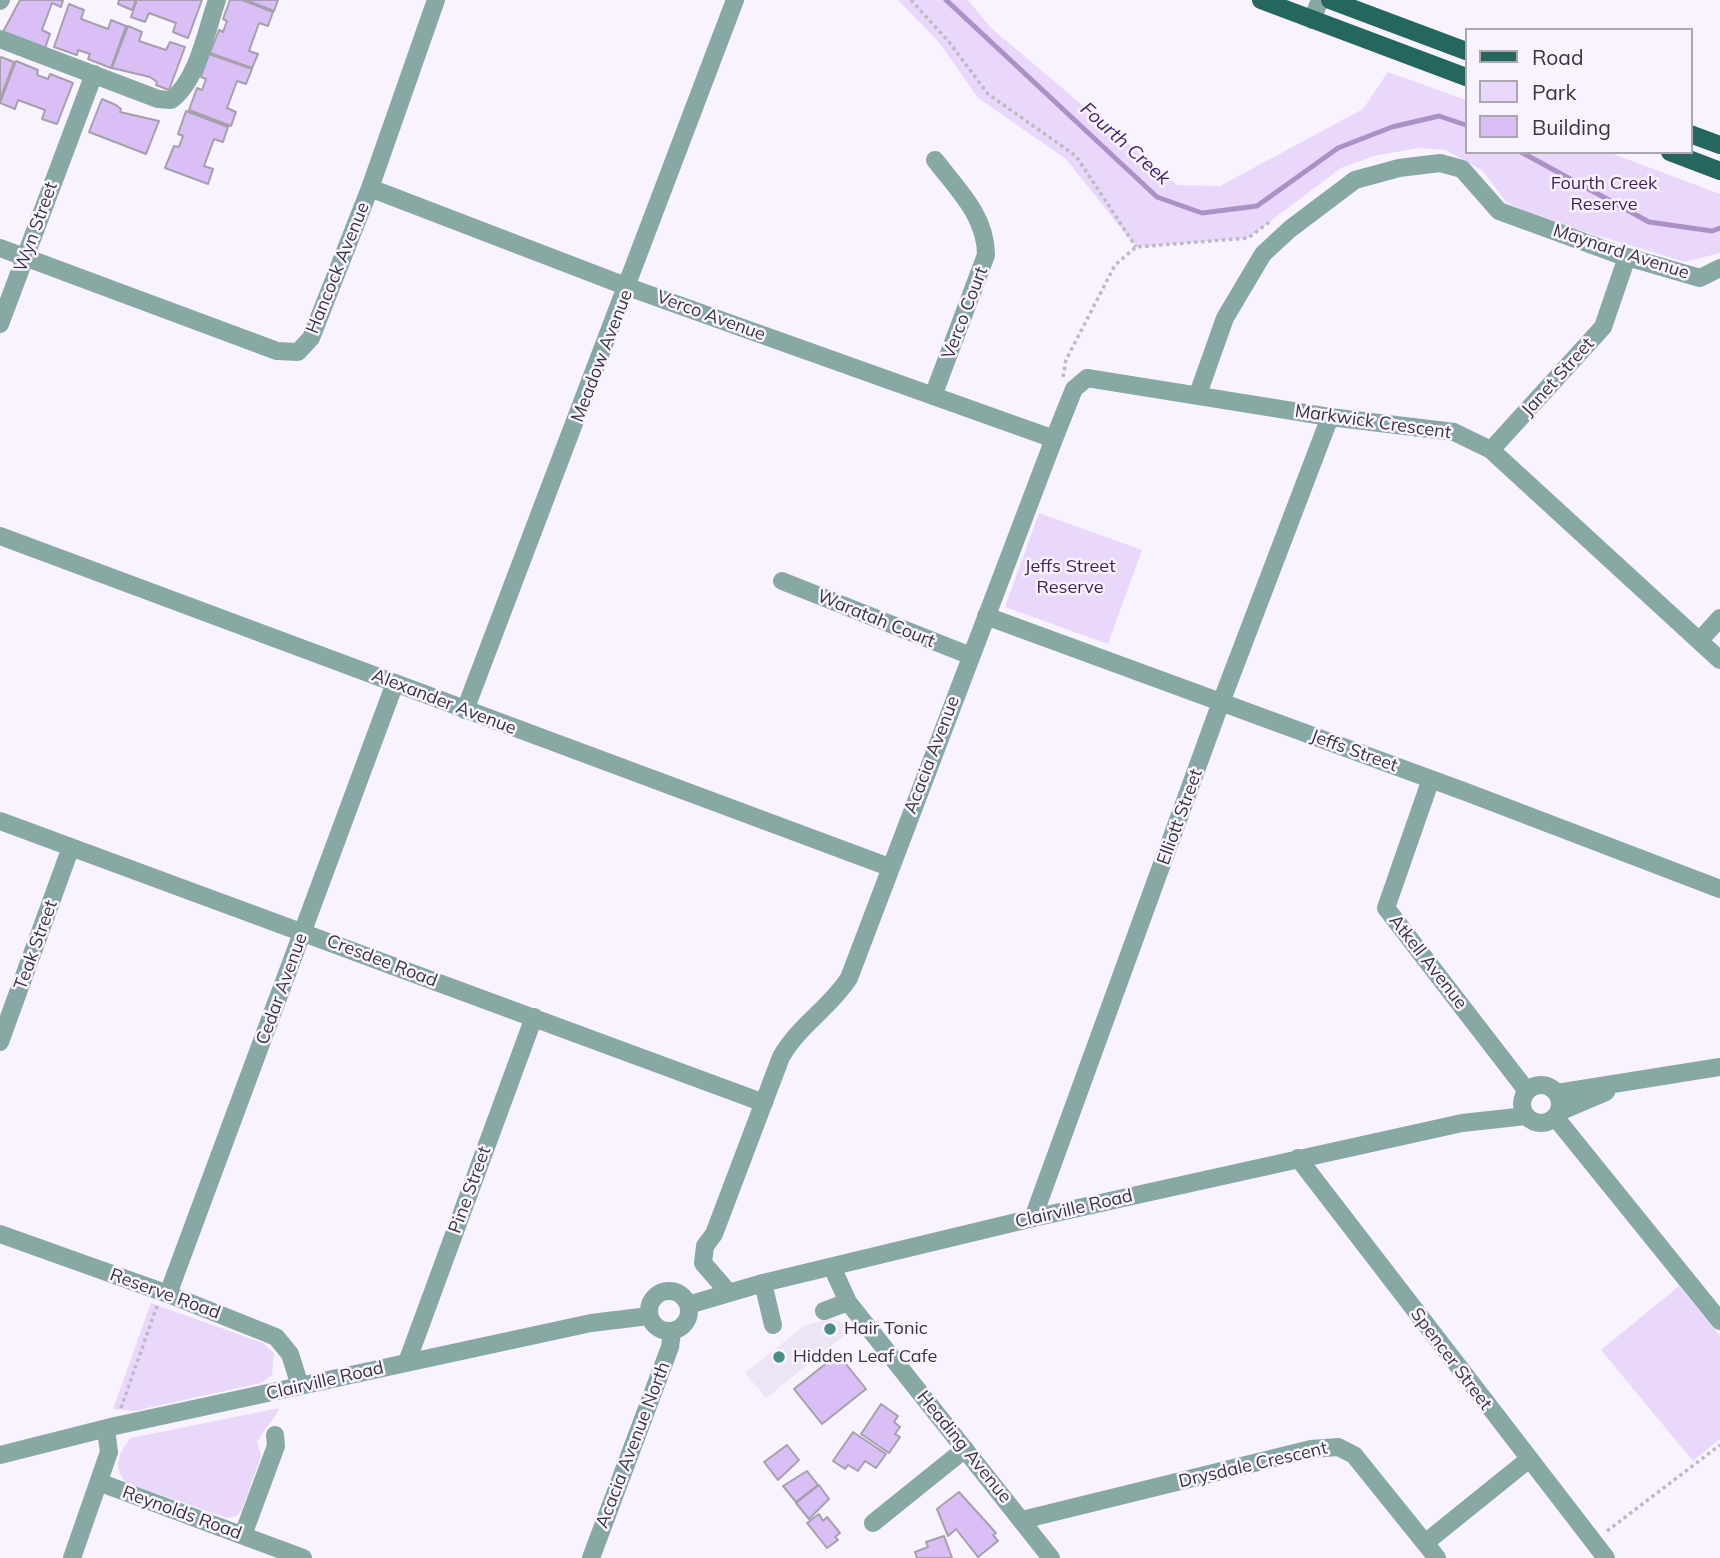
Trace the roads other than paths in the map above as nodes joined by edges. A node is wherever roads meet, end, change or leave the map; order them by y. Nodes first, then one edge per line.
1 (217, 0) edge
2 (436, 0) edge
3 (735, 0) edge
4 (1261, 0) edge
5 (1320, 0) edge
6 (1329, 0) edge
7 (1312, 20) junction
8 (0, 39) edge
9 (1464, 50) edge
10 (94, 74) junction
11 (1464, 76) edge
12 (1692, 135) edge
13 (1720, 145) edge
14 (1675, 154) edge
15 (935, 160) dead end
16 (1720, 171) edge
17 (370, 188) junction
18 (0, 248) edge
19 (25, 257) junction
20 (1627, 257) junction
21 (1720, 268) edge
22 (628, 287) junction
23 (0, 324) edge
24 (1074, 389) joint
25 (1198, 394) junction
26 (933, 396) junction
27 (1331, 417) junction
28 (1054, 439) junction
29 (1491, 450) junction
30 (0, 536) edge
31 (782, 581) dead end
32 (986, 616) junction
33 (1720, 618) edge
34 (1700, 640) junction
35 (971, 656) junction
36 (1720, 660) edge
37 (395, 683) junction
38 (1222, 703) junction
39 (465, 710) junction
40 (1431, 779) junction
41 (0, 821) edge
42 (71, 847) junction
43 (889, 867) junction
44 (1720, 889) edge
45 (303, 931) junction
46 (534, 1017) junction
47 (0, 1042) edge
48 (1720, 1067) edge
49 (1628, 1083) junction
50 (1558, 1093) junction
51 (1525, 1094) junction
52 (764, 1103) junction
53 (1557, 1115) junction
54 (1526, 1116) junction
55 (1462, 1123) junction
56 (1298, 1158) junction
57 (1033, 1218) junction
58 (0, 1234) edge
59 (832, 1267) junction
60 (763, 1283) junction
61 (165, 1293) junction
62 (729, 1293) junction
63 (848, 1302) junction
64 (688, 1305) junction
65 (824, 1311) dead end
66 (649, 1316) junction
67 (1720, 1321) edge
68 (774, 1325) dead end
69 (672, 1332) junction
70 (407, 1363) junction
71 (300, 1386) junction
72 (110, 1427) junction
73 (275, 1435) dead end
74 (965, 1449) junction
75 (1, 1455) edge
76 (1528, 1460) junction
77 (101, 1483) junction
78 (1021, 1520) junction
79 (873, 1522) dead end
80 (243, 1535) junction
81 (1425, 1543) junction
82 (72, 1558) edge
83 (303, 1558) edge
84 (591, 1558) edge
85 (1051, 1558) edge
86 (1437, 1558) edge
87 (1606, 1558) edge

1 - 10 street
2 - 17 street, Hancock Avenue
3 - 22 street, Meadow Avenue
4 - 7 main road
5 - 7 street
6 - 9 main road
7 - 11 main road
8 - 10 street
10 - 19 street, Wyn Street
12 - 13 main road
14 - 16 main road
15 - 26 street, Verco Court
17 - 19 street, Hancock Avenue
17 - 22 street, Verco Avenue
18 - 19 street, Hancock Avenue
19 - 23 street, Wyn Street
20 - 21 street, Maynard Avenue
20 - 25 street, Maynard Avenue
20 - 29 street, Janet Street
22 - 26 street, Verco Avenue
22 - 39 street, Meadow Avenue
24 - 25 street, Markwick Crescent
24 - 28 street, Acacia Avenue
25 - 27 street, Markwick Crescent
26 - 28 street, Verco Avenue
27 - 29 street, Markwick Crescent
27 - 38 street, Elliott Street
28 - 32 street, Acacia Avenue
29 - 34 street, Markwick Crescent
30 - 37 street, Alexander Avenue
31 - 35 street, Waratah Court
32 - 35 street, Acacia Avenue
32 - 38 street, Jeffs Street
33 - 34 street
34 - 36 street, Markwick Crescent
35 - 43 street, Acacia Avenue
37 - 39 street, Alexander Avenue
37 - 45 street, Cedar Avenue
38 - 40 street, Jeffs Street
38 - 57 street, Elliott Street
39 - 43 street, Alexander Avenue
40 - 44 street, Jeffs Street
40 - 51 street, Atkell Avenue
41 - 42 street, Cresdee Road
42 - 45 street, Cresdee Road
42 - 47 street, Teak Street
43 - 52 street, Acacia Avenue
45 - 46 street, Cresdee Road
45 - 61 street, Cedar Avenue
46 - 52 street, Cresdee Road
46 - 70 street, Pine Street
48 - 49 street
49 - 50 street
49 - 53 street
50 - 51 street
50 - 53 street
51 - 54 street
51 - 55 street, Clairville Road
52 - 62 street
53 - 54 street
53 - 67 street
54 - 55 street, Clairville Road
55 - 56 street, Clairville Road
56 - 57 street, Clairville Road
56 - 76 street, Spencer Street
57 - 59 street, Clairville Road
58 - 61 street, Reserve Road
59 - 60 street, Clairville Road
59 - 63 street, Heading Avenue
60 - 62 street, Clairville Road
60 - 68 street
61 - 71 street, Reserve Road
62 - 64 street, Clairville Road
63 - 65 street
63 - 74 street, Heading Avenue
64 - 66 street
64 - 69 street
66 - 69 street
66 - 70 street, Clairville Road
69 - 84 street, Acacia Avenue North
70 - 71 street, Clairville Road
71 - 72 street, Clairville Road
72 - 75 street, Clairville Road
72 - 77 street
73 - 80 street
74 - 78 street, Heading Avenue
74 - 79 street
76 - 81 street
76 - 87 street, Spencer Street
77 - 80 street, Reynolds Road
77 - 82 street
78 - 81 street, Drysdale Crescent
78 - 85 street, Heading Avenue
80 - 83 street, Reynolds Road
81 - 86 street, Drysdale Crescent

